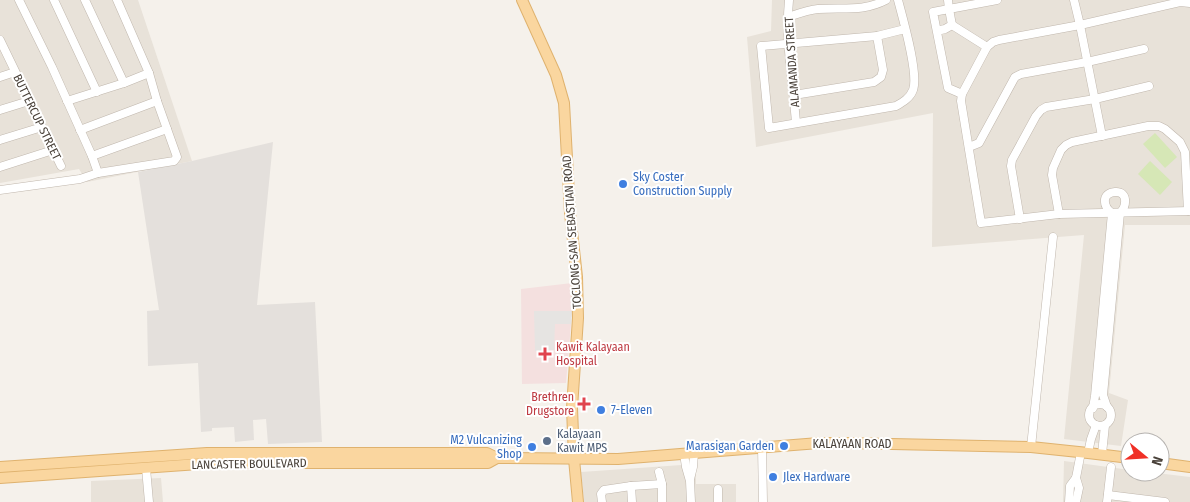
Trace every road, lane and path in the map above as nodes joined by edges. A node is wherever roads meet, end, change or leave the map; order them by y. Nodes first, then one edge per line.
1 (19, 0) edge
2 (54, 0) edge
3 (85, 0) edge
4 (117, 0) edge
5 (522, 0) edge
6 (789, 0) edge
7 (816, 0) edge
8 (886, 0) edge
9 (898, 0) edge
10 (948, 0) edge
11 (997, 0) edge
12 (1074, 0) edge
13 (1190, 3) edge
14 (816, 9) junction
15 (949, 9) junction
16 (788, 17) junction
17 (952, 25) junction
18 (1080, 25) junction
19 (905, 29) junction
20 (937, 30) junction
21 (877, 36) junction
22 (1, 43) edge
23 (789, 43) junction
24 (987, 47) junction
25 (1144, 49) dead end
26 (1087, 62) junction
27 (15, 72) junction
28 (149, 73) junction
29 (0, 77) edge
30 (124, 83) junction
31 (1149, 86) dead end
32 (97, 92) junction
33 (962, 94) junction
34 (794, 95) junction
35 (1095, 99) junction
36 (29, 101) junction
37 (67, 101) junction
38 (157, 101) junction
39 (0, 110) edge
40 (796, 123) junction
41 (42, 127) junction
42 (167, 129) junction
43 (80, 130) junction
44 (1102, 136) junction
45 (0, 140) edge
46 (969, 147) junction
47 (53, 150) junction
48 (92, 156) junction
49 (61, 166) dead end
50 (0, 167) edge
51 (98, 173) junction
52 (0, 190) edge
53 (1189, 211) edge
54 (1116, 213) junction
55 (1059, 214) junction
56 (1020, 219) junction
57 (1053, 237) dead end
58 (1107, 407) junction
59 (1093, 408) junction
60 (1096, 425) junction
61 (1105, 425) junction
62 (762, 447) junction
63 (1031, 447) junction
64 (1084, 452) junction
65 (689, 453) junction
66 (1102, 454) junction
67 (1120, 457) edge
68 (497, 458) junction
69 (574, 460) junction
70 (47, 464) junction
71 (1170, 464) edge
72 (0, 466) edge
73 (1111, 467) dead end
74 (1190, 467) edge
75 (146, 468) junction
76 (659, 472) dead end
77 (48, 475) junction
78 (0, 478) edge
79 (1076, 478) junction
80 (662, 484) junction
81 (631, 486) junction
82 (718, 489) dead end
83 (1107, 498) edge
84 (149, 502) edge
85 (578, 502) edge
86 (602, 502) edge
87 (632, 502) edge
88 (662, 502) edge
89 (691, 502) edge
90 (718, 502) edge
91 (762, 502) edge
92 (1069, 502) edge
93 (1076, 502) edge
94 (1165, 502) edge

1 - 37 street
2 - 32 street
3 - 30 street
4 - 28 street
5 - 69 main road, TOCLONG-SAN SEBASTIAN ROAD
6 - 16 street, ALAMANDA STREET
7 - 14 street
8 - 14 street
9 - 19 street
10 - 15 street
11 - 15 street
12 - 18 street
13 - 18 street
14 - 16 street
15 - 17 street
15 - 20 street
16 - 23 street, ALAMANDA STREET
17 - 20 street
17 - 24 street
18 - 24 street
18 - 26 street
19 - 21 street
19 - 40 street
20 - 33 street
21 - 23 street
21 - 34 street
22 - 27 street, BUTTERCUP STREET
23 - 34 street, ALAMANDA STREET
23 - 40 street
24 - 33 street
25 - 26 street
26 - 35 street
26 - 46 street
27 - 29 street
27 - 36 street, BUTTERCUP STREET
28 - 30 street
28 - 38 street
30 - 32 street
31 - 35 street
32 - 37 street
33 - 46 street
34 - 40 street, ALAMANDA STREET
35 - 44 street
35 - 56 street
36 - 39 street
36 - 41 street, BUTTERCUP STREET
37 - 43 street
38 - 42 street
38 - 43 street
41 - 45 street
41 - 47 street, BUTTERCUP STREET
42 - 48 street
42 - 51 street
43 - 48 street
44 - 53 street
44 - 55 street
46 - 56 street
47 - 49 street, BUTTERCUP STREET
47 - 50 street
48 - 51 street
51 - 52 street
53 - 54 street
54 - 55 street
54 - 58 street
54 - 59 street
55 - 56 street
57 - 63 street
58 - 59 street
58 - 61 street
59 - 60 street
60 - 61 street
60 - 64 street
61 - 66 street
62 - 63 main road, KALAYAAN ROAD
62 - 65 main road, KALAYAAN ROAD
62 - 91 street
63 - 64 main road, KALAYAAN ROAD
64 - 66 main road, KALAYAAN ROAD
64 - 79 street
65 - 69 main road, KALAYAAN ROAD
65 - 89 street
66 - 67 main road, KALAYAAN ROAD
68 - 69 main road, LANCASTER BOULEVARD
68 - 70 main road, LANCASTER BOULEVARD
68 - 75 main road, LANCASTER BOULEVARD
69 - 85 main road, TOCLONG-SAN SEBASTIAN ROAD
70 - 72 main road, LANCASTER BOULEVARD
70 - 77 main road
71 - 74 main road
73 - 83 street
75 - 77 main road, LANCASTER BOULEVARD
75 - 84 street
76 - 80 street
77 - 78 main road, LANCASTER BOULEVARD
79 - 92 street
79 - 93 street
80 - 81 street
80 - 88 street
81 - 86 street
81 - 87 street
82 - 90 street
83 - 94 street

